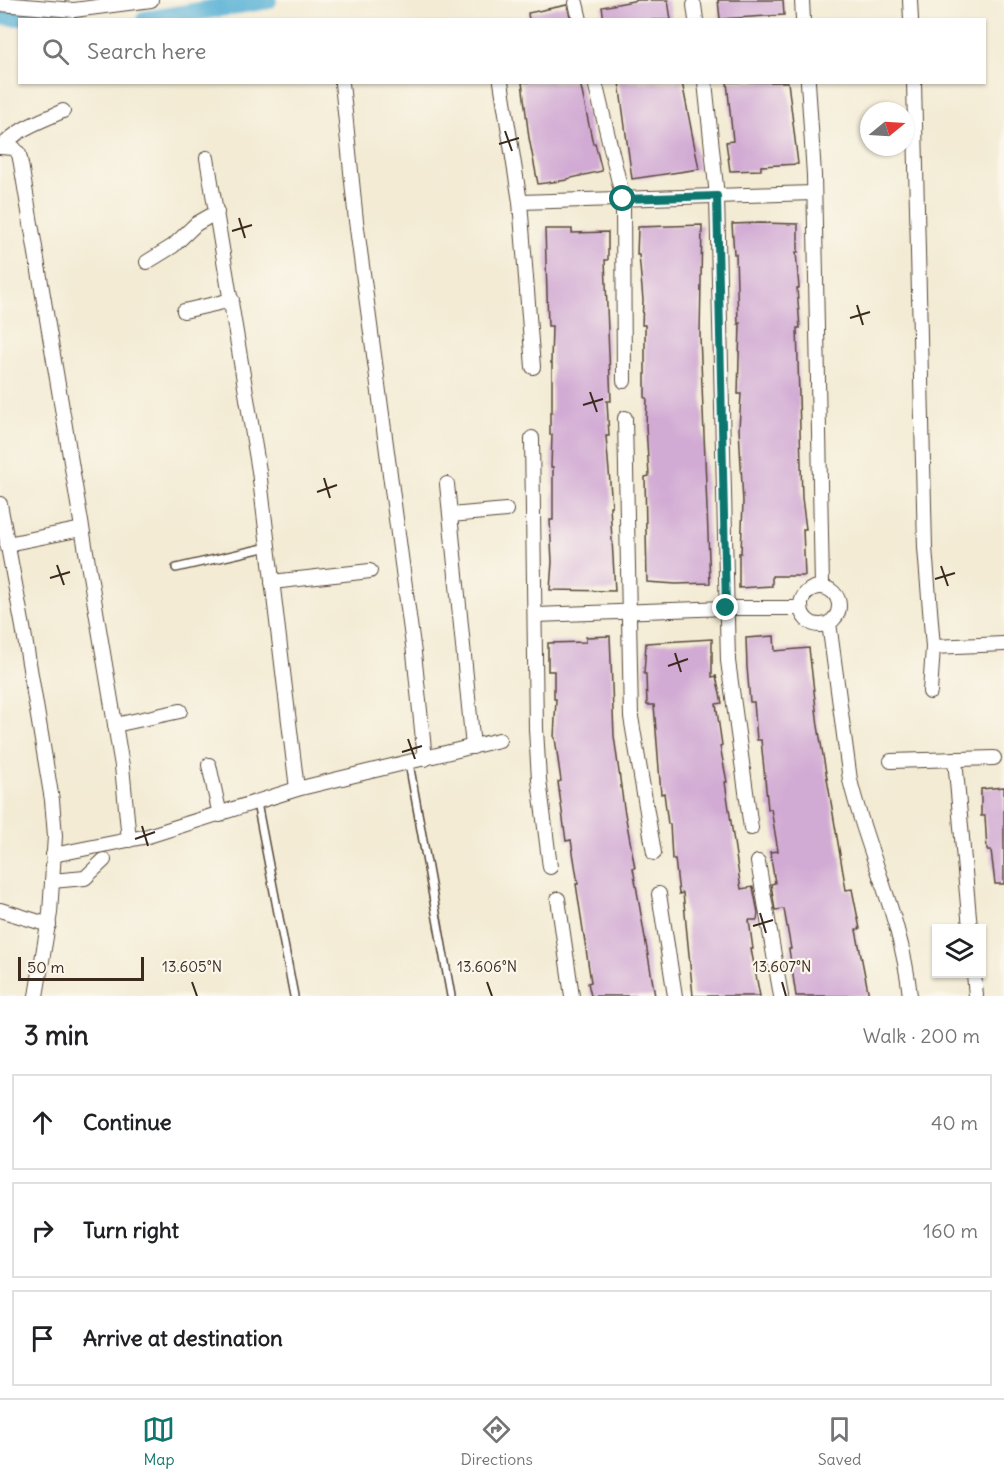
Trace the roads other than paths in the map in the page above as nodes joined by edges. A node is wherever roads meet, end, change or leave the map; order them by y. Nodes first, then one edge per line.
1 (151, 0) edge
2 (802, 0) edge
3 (910, 0) edge
4 (130, 1) edge
5 (576, 3) dead end
6 (0, 4) edge
7 (580, 18) edge
8 (803, 18) edge
9 (911, 18) edge
10 (342, 84) edge
11 (501, 84) edge
12 (595, 84) edge
13 (705, 84) edge
14 (808, 84) edge
15 (914, 84) edge
16 (63, 111) dead end
17 (1, 147) edge
18 (207, 158) dead end
19 (814, 193) junction
20 (717, 196) junction
21 (623, 199) junction
22 (520, 202) junction
23 (217, 212) junction
24 (147, 262) dead end
25 (232, 300) junction
26 (184, 311) dead end
27 (533, 367) dead end
28 (624, 381) dead end
29 (625, 418) dead end
30 (532, 438) dead end
31 (447, 484) dead end
32 (0, 504) edge
33 (507, 510) dead end
34 (451, 515) junction
35 (82, 530) junction
36 (7, 544) junction
37 (268, 547) junction
38 (176, 568) dead end
39 (370, 571) dead end
40 (272, 582) junction
41 (822, 586) junction
42 (726, 608) junction
43 (801, 608) junction
44 (629, 612) junction
45 (536, 615) junction
46 (829, 623) junction
47 (1004, 644) edge
48 (933, 647) junction
49 (930, 692) dead end
50 (180, 711) dead end
51 (115, 725) junction
52 (499, 740) dead end
53 (473, 747) junction
54 (994, 758) dead end
55 (425, 759) junction
56 (955, 759) junction
57 (891, 761) dead end
58 (410, 763) junction
59 (209, 765) dead end
60 (297, 789) junction
61 (257, 803) junction
62 (220, 815) junction
63 (751, 828) dead end
64 (129, 840) junction
65 (654, 853) dead end
66 (53, 855) junction
67 (104, 860) dead end
68 (758, 862) dead end
69 (550, 867) dead end
70 (52, 881) junction
71 (659, 894) dead end
72 (558, 899) dead end
73 (0, 910) edge
74 (970, 924) edge
75 (49, 925) junction
76 (974, 978) edge
77 (36, 996) edge
78 (294, 996) edge
79 (451, 996) edge
80 (572, 996) edge
81 (675, 996) edge
82 (781, 996) edge
83 (910, 996) edge
84 (976, 996) edge

1 - 4 street
2 - 8 street
3 - 9 street
4 - 6 street
5 - 7 street
10 - 55 street
11 - 22 street
12 - 21 street
13 - 20 street
14 - 19 street
15 - 48 street
16 - 17 street
17 - 35 street
18 - 23 street
19 - 20 street
19 - 41 street
20 - 21 street
20 - 42 street
21 - 22 street
21 - 28 street
22 - 27 street
23 - 24 street
23 - 25 street
25 - 26 street
25 - 37 street
29 - 44 street
30 - 45 street
31 - 34 street
32 - 36 street
33 - 34 street
34 - 53 street
35 - 36 street
35 - 51 street
36 - 66 street
37 - 38 lane
37 - 40 street
39 - 40 street
40 - 60 street
41 - 43 street
41 - 46 street
42 - 43 street
42 - 44 street
42 - 63 street
43 - 46 street
44 - 45 street
44 - 65 street
45 - 69 street
46 - 83 street
47 - 48 street
48 - 49 street
50 - 51 street
51 - 64 street
52 - 53 street
53 - 55 street
54 - 56 street
55 - 58 street
56 - 57 street
56 - 74 street
58 - 60 street
58 - 79 lane
59 - 62 street
60 - 61 street
61 - 62 street
61 - 78 lane
62 - 64 street
64 - 66 street
66 - 70 street
67 - 70 street
68 - 82 street
70 - 75 street
71 - 81 street
72 - 80 street
73 - 75 street
75 - 77 street
76 - 84 street

